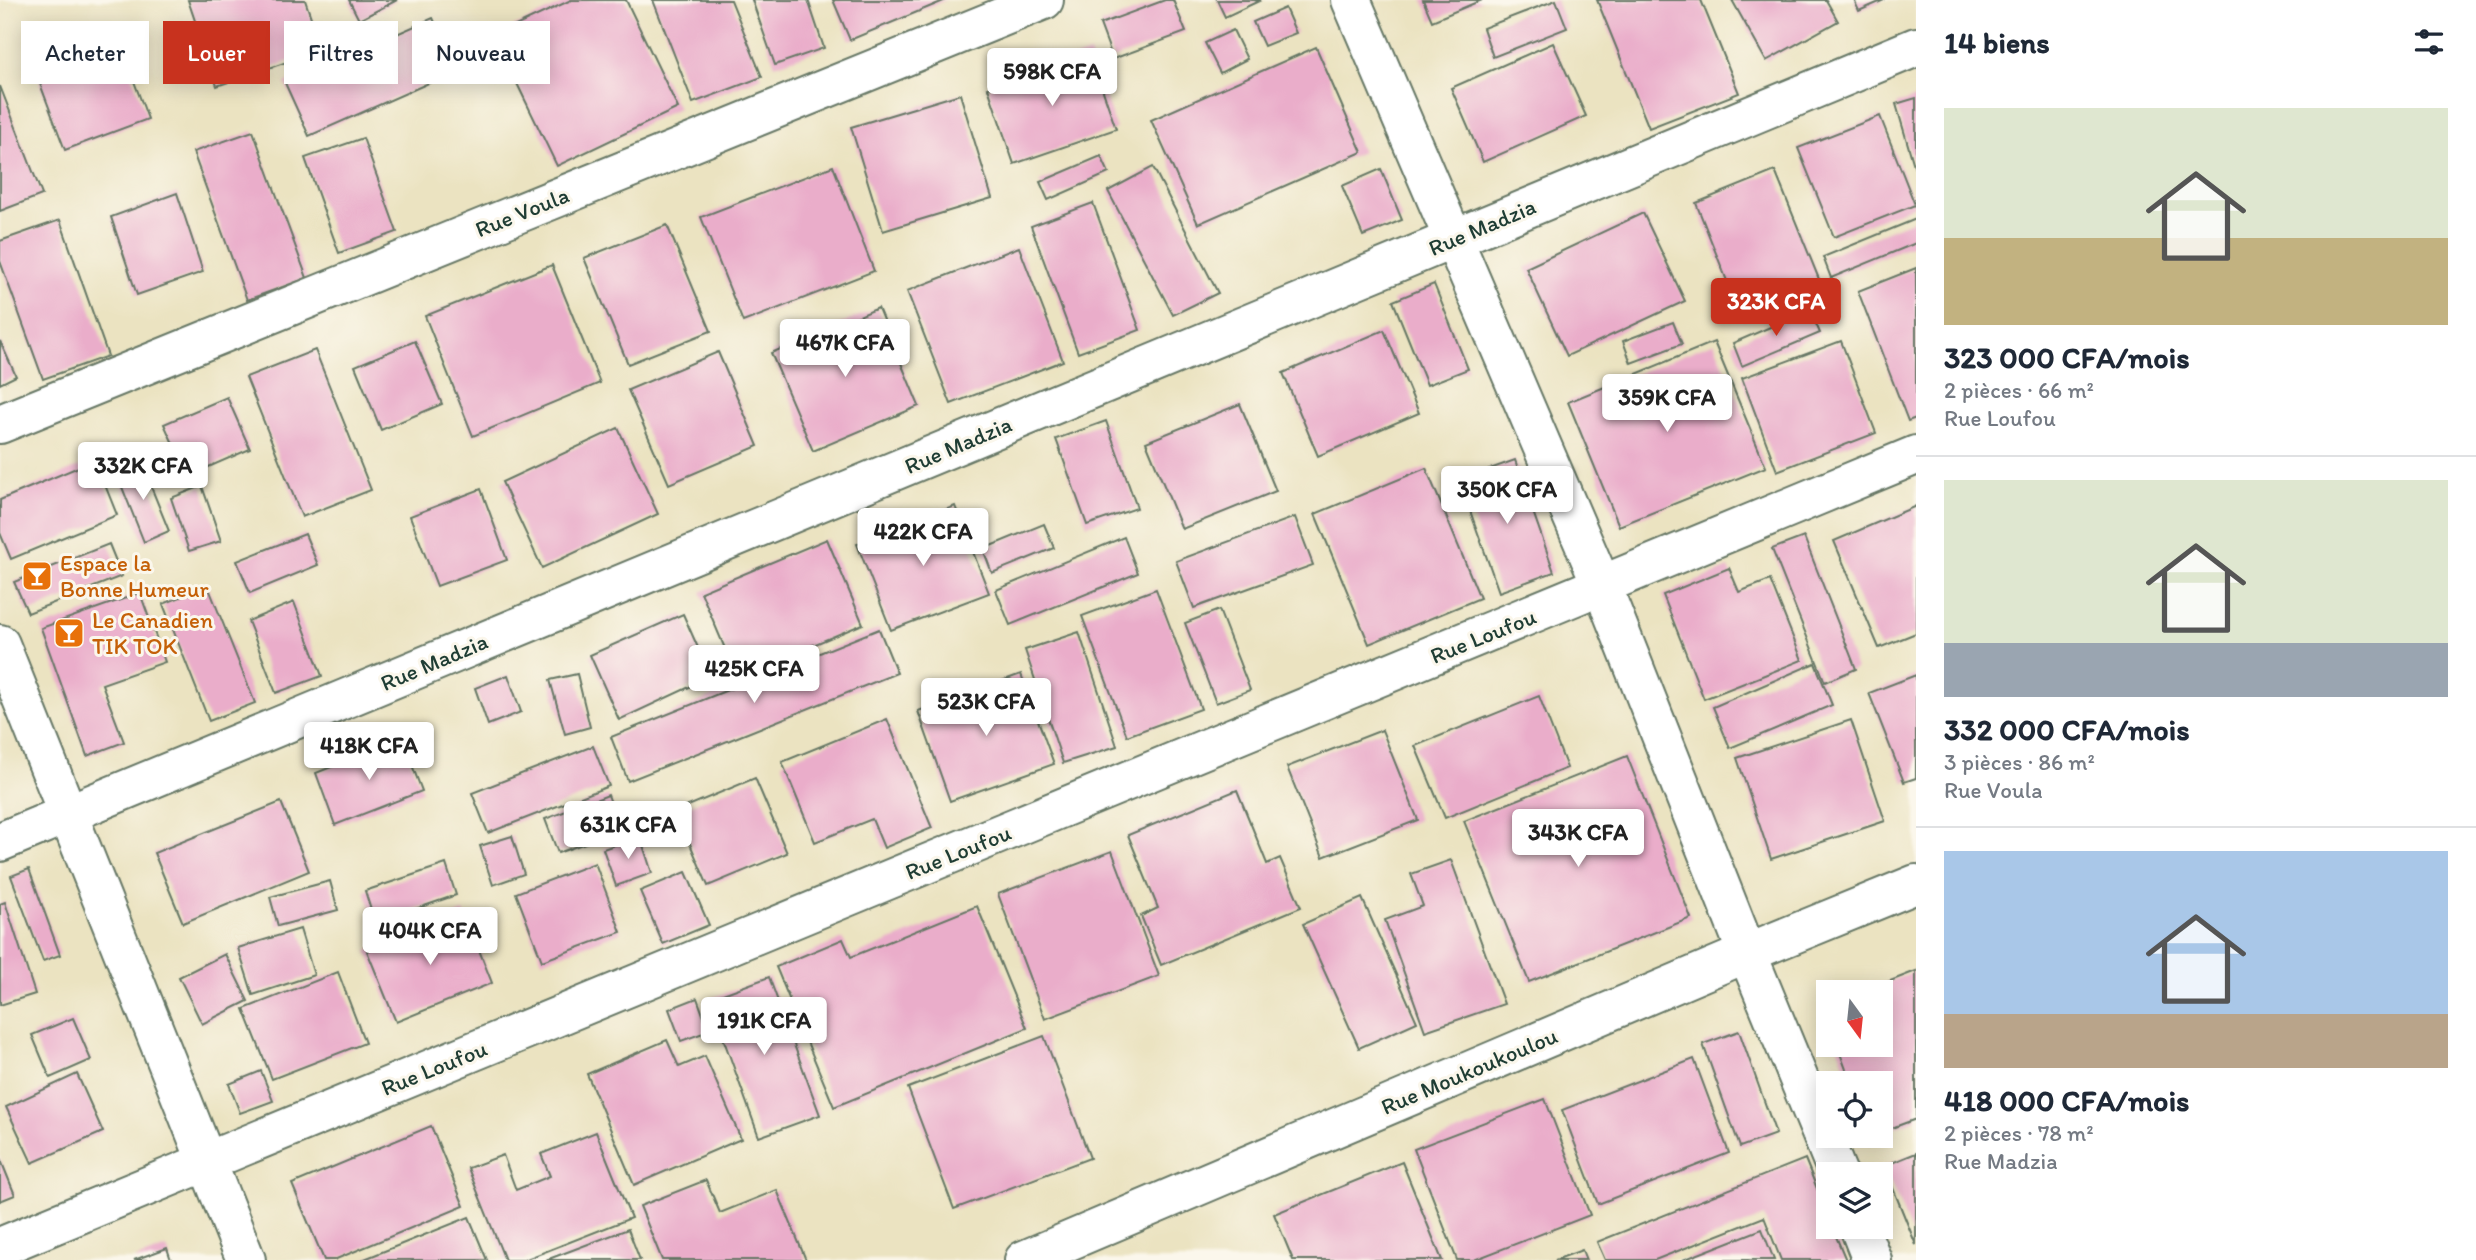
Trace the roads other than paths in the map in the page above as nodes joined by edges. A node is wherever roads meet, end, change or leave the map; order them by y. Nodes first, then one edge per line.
1 (1044, 0) edge
2 (1351, 0) edge
3 (1916, 47) edge
4 (1453, 239) junction
5 (0, 424) edge
6 (1916, 455) edge
7 (1602, 586) junction
8 (0, 644) edge
9 (69, 814) junction
10 (0, 842) edge
11 (1916, 884) edge
12 (1747, 953) junction
13 (1833, 1162) edge
14 (205, 1163) junction
15 (1864, 1239) edge
16 (0, 1247) edge
17 (246, 1260) edge
18 (1024, 1260) edge
19 (1872, 1260) edge

1 - 5 street, Rue Voula
2 - 4 street
3 - 4 street, Rue Madzia
4 - 7 street
4 - 9 street, Rue Madzia
6 - 7 street, Rue Loufou
7 - 12 street
7 - 14 street, Rue Loufou
8 - 9 street
9 - 10 street, Rue Madzia
9 - 14 street
11 - 12 street, Rue Moukoukoulou
12 - 13 street
12 - 18 street, Rue Moukoukoulou
14 - 16 street, Rue Loufou
14 - 17 street
15 - 19 street

